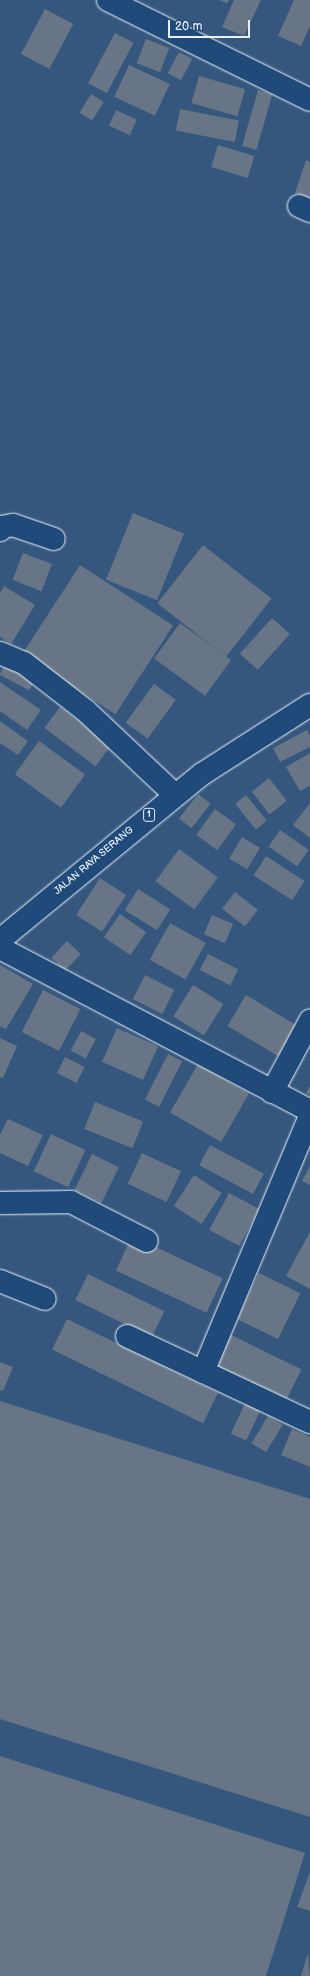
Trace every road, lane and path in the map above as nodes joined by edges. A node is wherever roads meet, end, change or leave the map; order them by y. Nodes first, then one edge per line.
1 (108, 0) edge
2 (310, 100) edge
3 (0, 530) edge
4 (54, 539) dead end
5 (0, 653) edge
6 (310, 705) edge
7 (175, 795) junction
8 (0, 940) edge
9 (0, 948) edge
10 (310, 1021) edge
11 (272, 1092) junction
12 (310, 1111) edge
13 (310, 1116) edge
14 (0, 1203) edge
15 (147, 1241) dead end
16 (0, 1281) edge
17 (45, 1299) dead end
18 (127, 1336) dead end
19 (203, 1372) junction
20 (310, 1422) edge

1 - 2 main road
3 - 4 main road
5 - 7 main road
6 - 7 main road, JALAN RAYA SERANG / 1
7 - 8 main road, JALAN RAYA SERANG / 1
9 - 11 main road
10 - 11 main road
11 - 12 main road
13 - 19 main road
14 - 15 main road
16 - 17 main road
18 - 19 main road
19 - 20 main road

